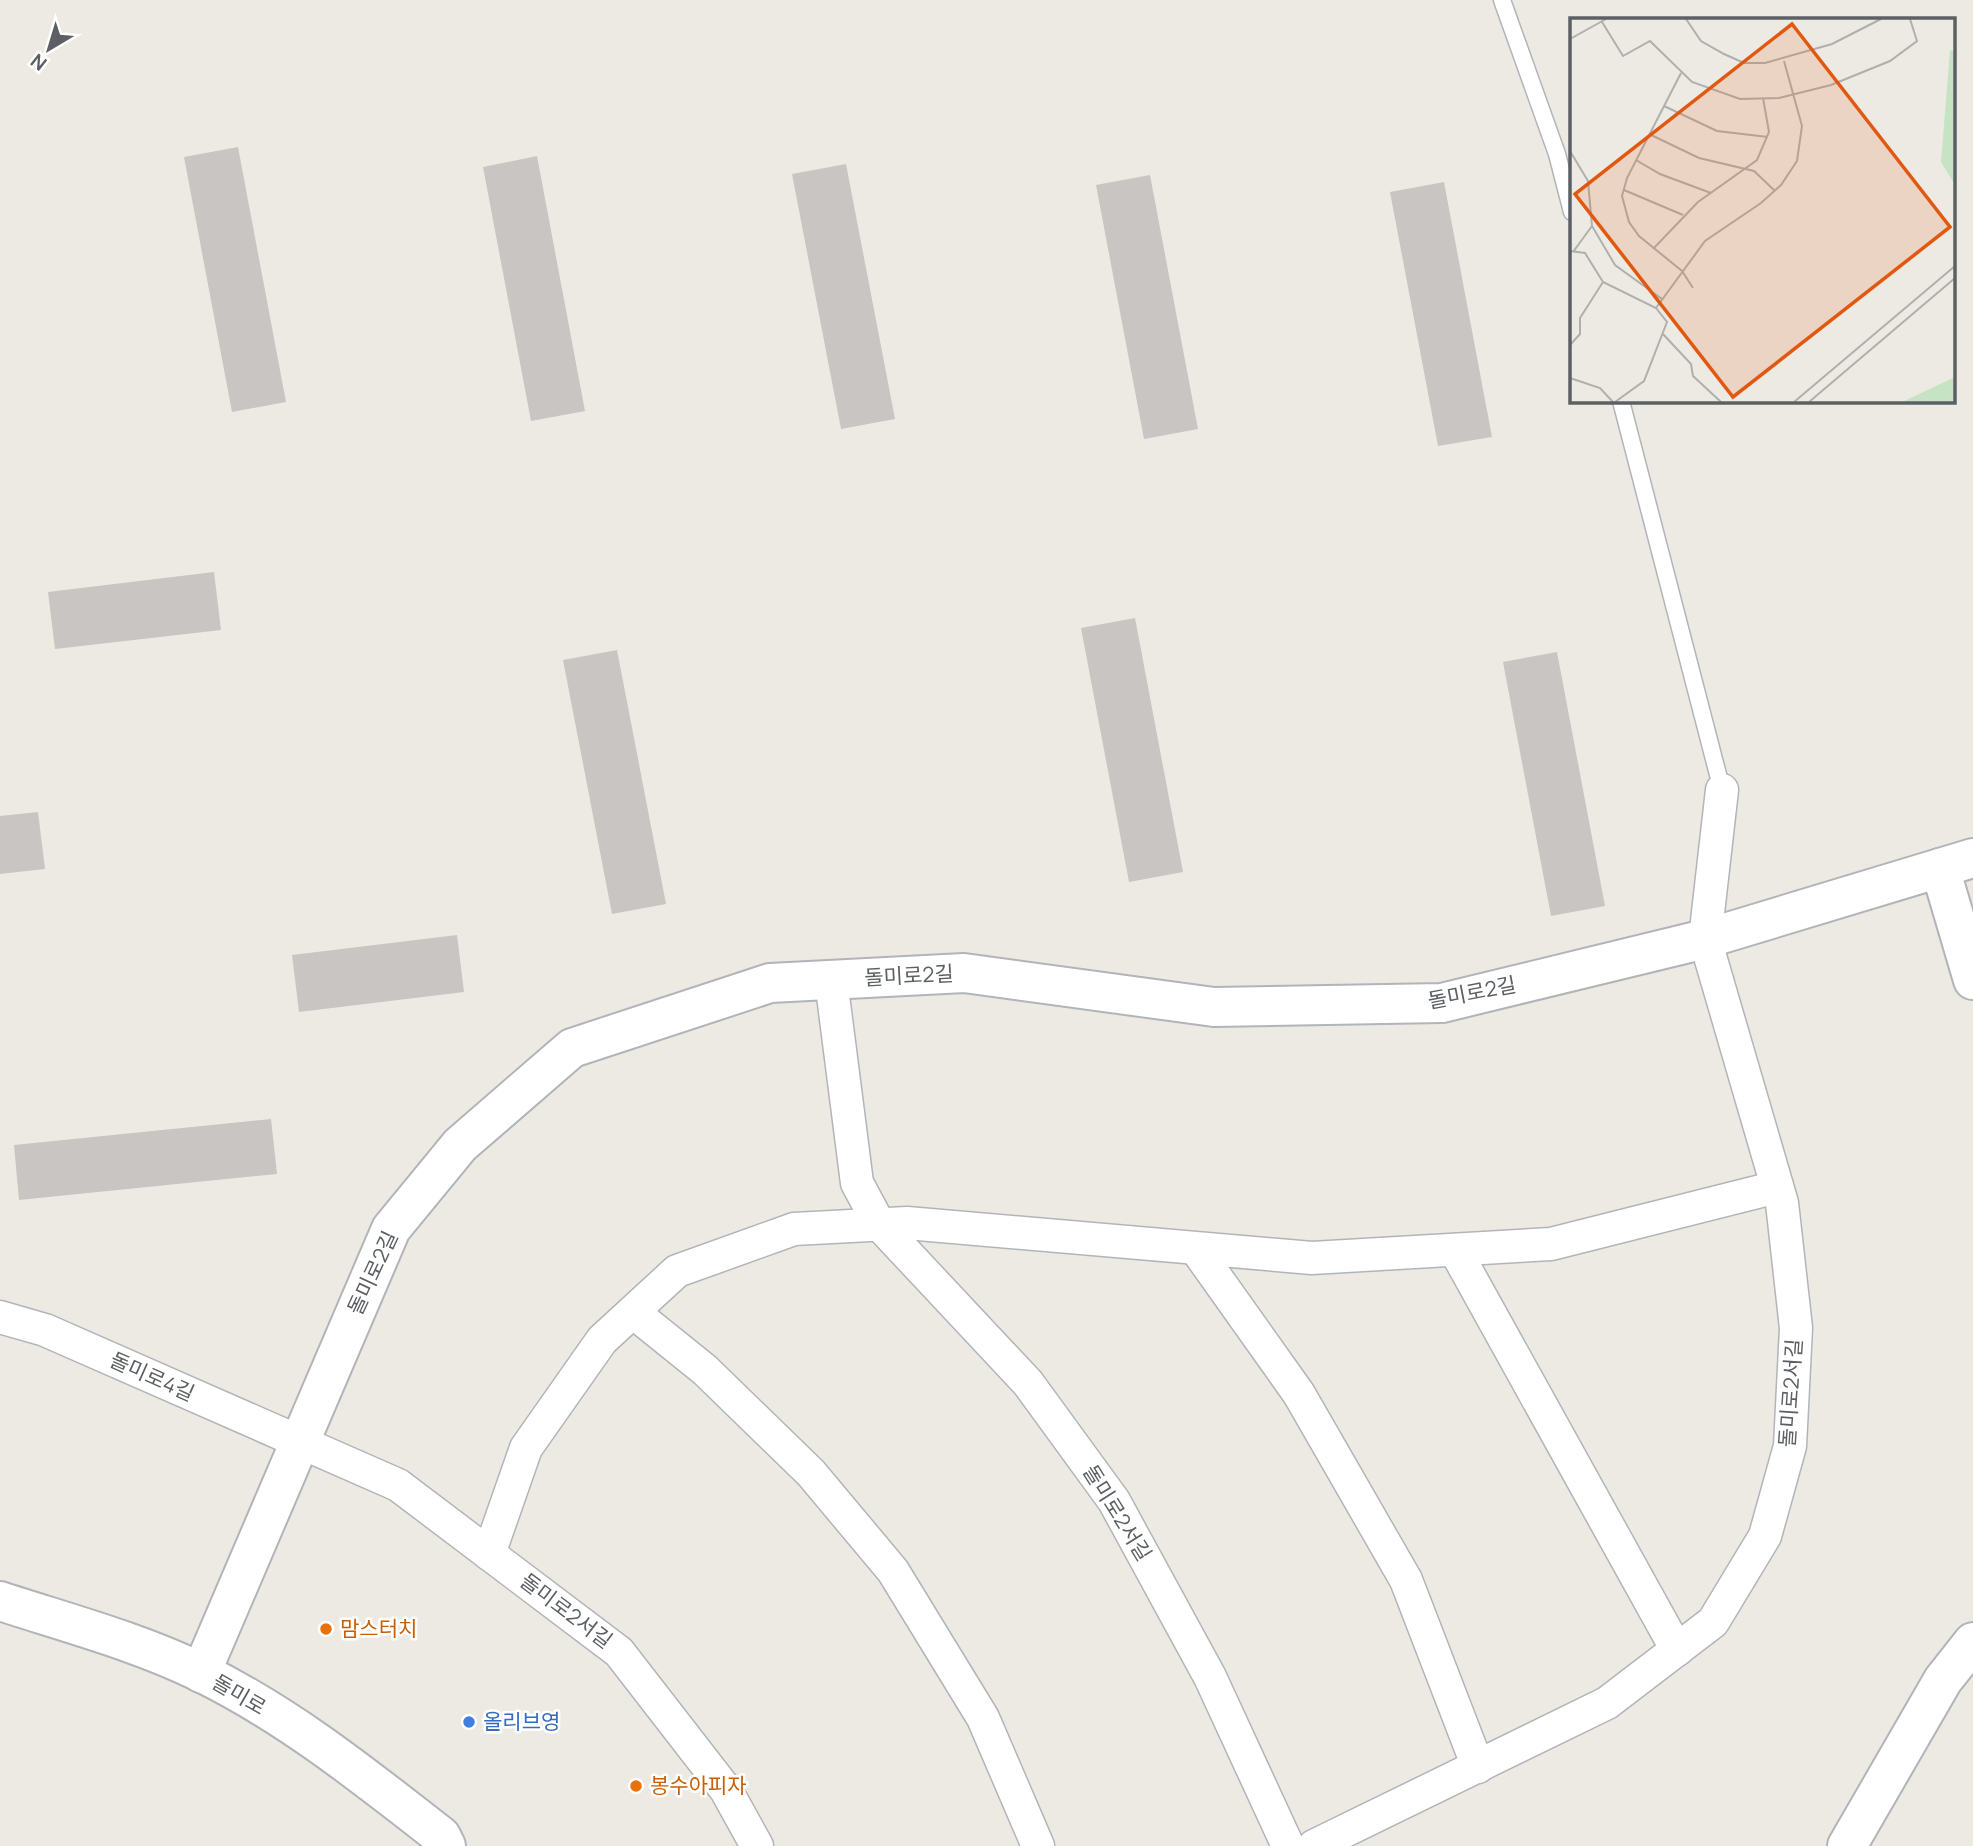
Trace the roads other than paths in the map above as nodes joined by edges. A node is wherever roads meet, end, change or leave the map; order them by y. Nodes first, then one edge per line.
1 (1502, 0) edge
2 (1570, 204) edge
3 (1621, 402) edge
4 (1723, 790) joint
5 (1956, 863) edge
6 (1705, 939) junction
7 (831, 980) junction
8 (1973, 980) edge
9 (1777, 1187) junction
10 (879, 1224) junction
11 (1196, 1249) junction
12 (1455, 1250) junction
13 (633, 1312) junction
14 (0, 1317) edge
15 (301, 1443) junction
16 (489, 1554) junction
17 (0, 1601) edge
18 (1973, 1642) edge
19 (1677, 1650) junction
20 (201, 1673) junction
21 (1478, 1767) junction
22 (446, 1846) edge
23 (757, 1846) edge
24 (1038, 1846) edge
25 (1289, 1846) edge
26 (1314, 1846) edge
27 (1847, 1846) edge

1 - 2 lane
3 - 4 lane
4 - 6 street
5 - 6 street, 돌미로2길
5 - 8 street
6 - 7 street, 돌미로2길
6 - 9 street, 돌미로2서길
7 - 10 street, 돌미로2서길
7 - 15 street, 돌미로2길
9 - 12 street
9 - 19 street, 돌미로2서길
10 - 11 street
10 - 13 street
10 - 25 street, 돌미로2서길
11 - 12 street
11 - 21 street
12 - 19 street
13 - 16 street
13 - 24 street
14 - 15 street, 돌미로4길
15 - 16 street, 돌미로2서길
15 - 20 street, 돌미로2길
16 - 23 street, 돌미로2서길
17 - 20 street, 돌미로
18 - 27 street
19 - 21 street, 돌미로2서길
20 - 22 street, 돌미로
21 - 26 street, 돌미로2서길

